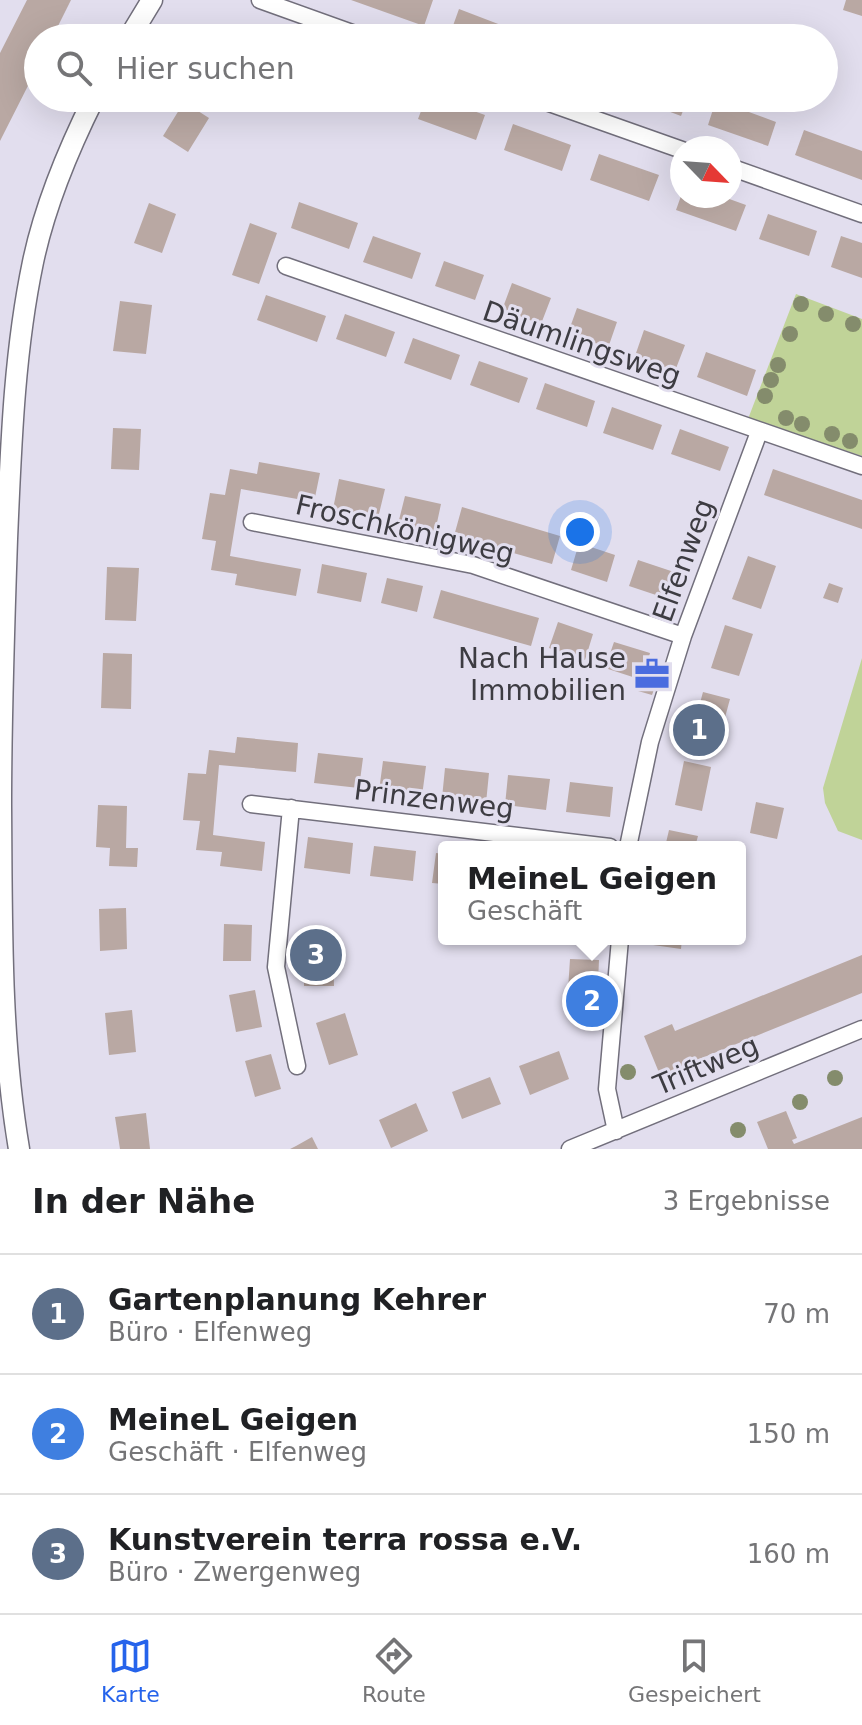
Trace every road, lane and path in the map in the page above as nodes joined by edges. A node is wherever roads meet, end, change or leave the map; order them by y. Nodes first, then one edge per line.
1 (152, 0) edge
2 (260, 0) edge
3 (137, 24) edge
4 (327, 24) edge
5 (88, 112) edge
6 (575, 112) edge
7 (670, 146) edge
8 (742, 171) edge
9 (862, 214) edge
10 (286, 266) dead end
11 (759, 432) junction
12 (862, 466) edge
13 (252, 522) dead end
14 (2, 624) edge
15 (683, 636) junction
16 (251, 804) dead end
17 (291, 808) junction
18 (561, 841) edge
19 (629, 841) edge
20 (619, 945) edge
21 (862, 1029) edge
22 (297, 1066) dead end
23 (616, 1131) junction
24 (19, 1149) edge
25 (570, 1149) edge

1 - 3 street
2 - 4 street
5 - 14 street
6 - 7 street
8 - 9 street
10 - 11 street, Däumlingsweg
11 - 12 street, Däumlingsweg
11 - 15 street, Elfenweg
13 - 15 street, Froschkönigweg
14 - 24 street
15 - 19 street, Elfenweg
16 - 17 street, Prinzenweg
17 - 18 street, Prinzenweg
17 - 22 street
20 - 23 street
21 - 23 street, Triftweg
23 - 25 street, Triftweg

